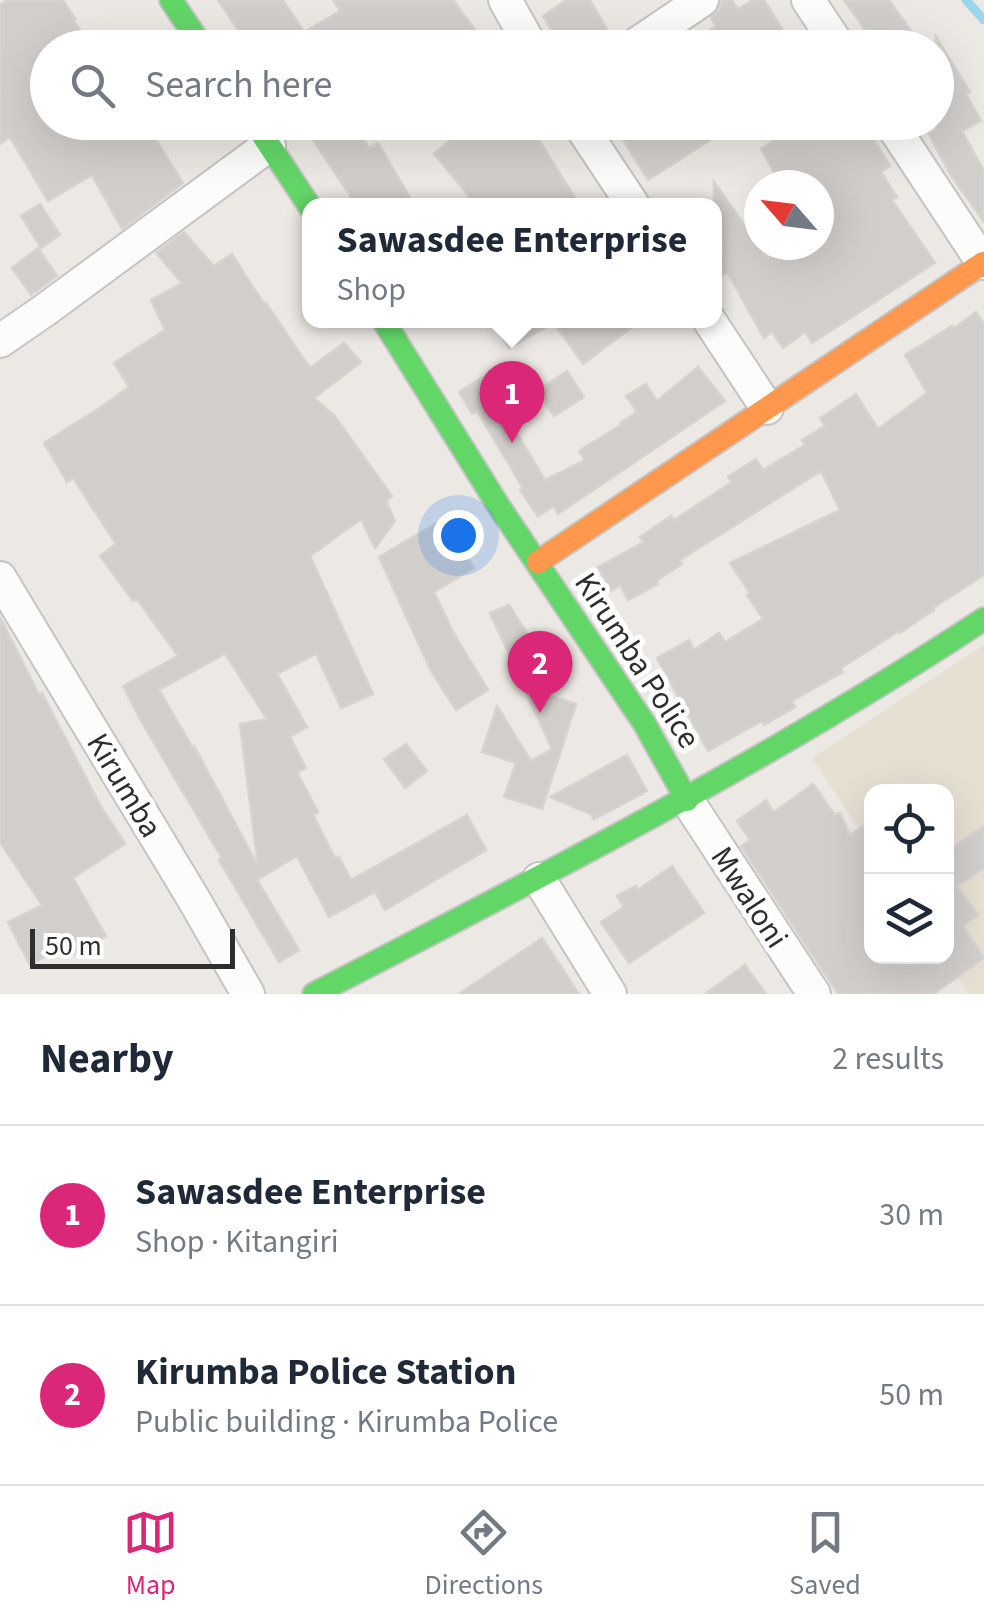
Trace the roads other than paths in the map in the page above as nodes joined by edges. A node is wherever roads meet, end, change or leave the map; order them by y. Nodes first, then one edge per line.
1 (171, 0) edge
2 (505, 0) edge
3 (702, 0) edge
4 (808, 0) edge
5 (191, 30) edge
6 (522, 30) edge
7 (658, 30) edge
8 (828, 30) edge
9 (255, 140) edge
10 (266, 140) edge
11 (590, 140) edge
12 (902, 140) edge
13 (304, 198) edge
14 (628, 198) edge
15 (983, 265) edge
16 (388, 328) edge
17 (714, 328) edge
18 (0, 341) edge
19 (766, 408) junction
20 (538, 562) junction
21 (0, 578) edge
22 (984, 619) edge
23 (687, 800) junction
24 (539, 879) junction
25 (248, 994) edge
26 (314, 994) edge
27 (610, 994) edge
28 (814, 994) edge

1 - 5 street
2 - 6 street
3 - 7 street
4 - 8 street
9 - 18 street
10 - 13 street
11 - 14 street
12 - 15 street
15 - 19 street, Kirumba Police
16 - 20 street
17 - 19 street
19 - 20 street, Kirumba Police
20 - 23 street, Kirumba Police
21 - 25 street, Kirumba
22 - 23 street, Kirumba Police
23 - 24 street
23 - 28 street, Mwaloni
24 - 26 street
24 - 27 street

